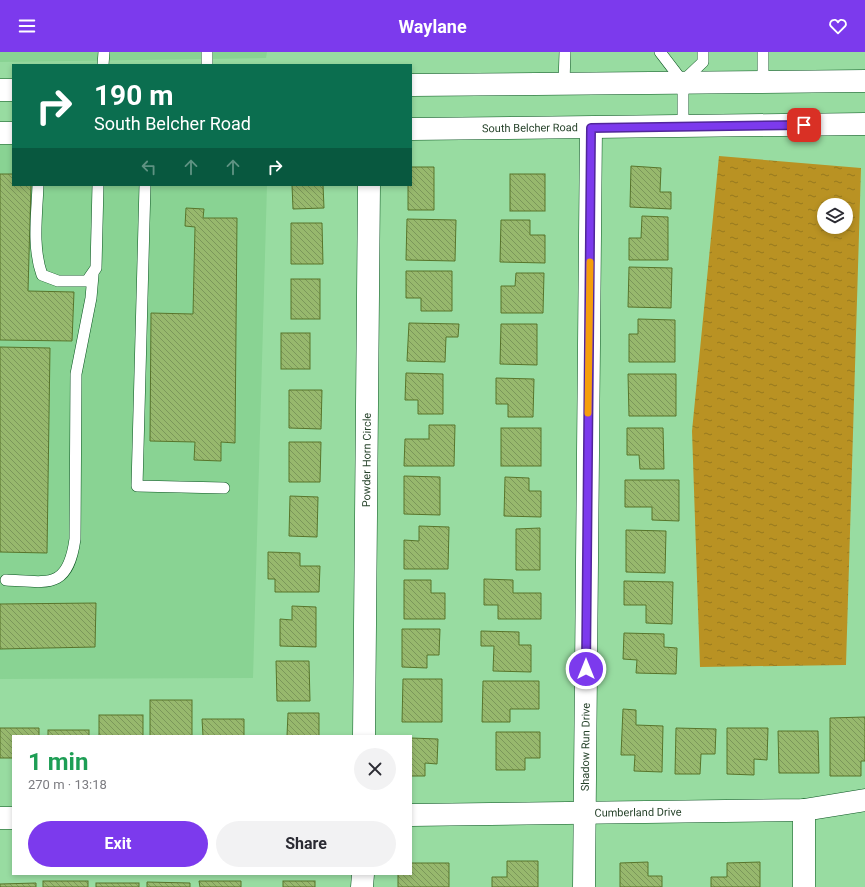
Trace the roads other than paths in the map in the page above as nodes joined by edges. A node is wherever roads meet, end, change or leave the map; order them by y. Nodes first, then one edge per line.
1 (104, 52) edge
2 (207, 52) edge
3 (565, 52) edge
4 (660, 52) edge
5 (703, 52) edge
6 (763, 52) edge
7 (103, 64) edge
8 (207, 64) edge
9 (865, 81) edge
10 (683, 82) junction
11 (763, 82) junction
12 (564, 83) junction
13 (412, 85) edge
14 (0, 90) edge
15 (12, 90) edge
16 (865, 124) edge
17 (683, 126) junction
18 (591, 128) junction
19 (412, 129) edge
20 (0, 133) edge
21 (12, 133) edge
22 (38, 186) edge
23 (98, 186) edge
24 (145, 186) edge
25 (369, 186) edge
26 (93, 274) junction
27 (224, 488) dead end
28 (6, 580) dead end
29 (364, 735) edge
30 (865, 800) edge
31 (804, 810) junction
32 (584, 812) junction
33 (412, 814) edge
34 (0, 818) edge
35 (12, 818) edge
36 (362, 875) edge
37 (362, 887) edge
38 (584, 887) edge
39 (804, 887) edge

1 - 7 lane
2 - 8 lane
3 - 12 lane
4 - 10 lane
5 - 10 lane
6 - 11 lane
9 - 11 street
10 - 11 street
10 - 12 street
10 - 17 lane
12 - 13 street
14 - 15 street
16 - 17 street, South Belcher Road
17 - 18 street, South Belcher Road
18 - 19 street, South Belcher Road
18 - 32 street, Shadow Run Drive
20 - 21 street
22 - 26 lane
23 - 26 lane
24 - 27 lane
25 - 29 street, Powder Horn Circle
26 - 28 lane
30 - 31 street, Cumberland Drive
31 - 32 street, Cumberland Drive
31 - 39 street
32 - 33 street, Cumberland Drive
32 - 38 street, Shadow Run Drive
34 - 35 street
36 - 37 street

